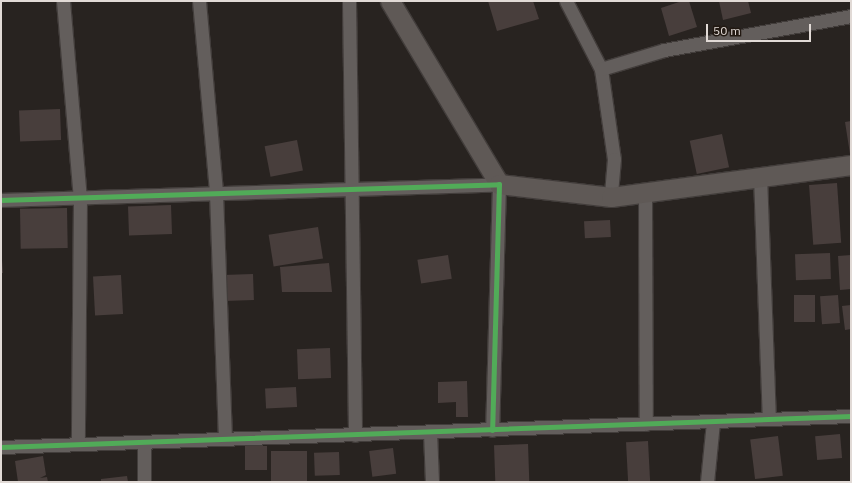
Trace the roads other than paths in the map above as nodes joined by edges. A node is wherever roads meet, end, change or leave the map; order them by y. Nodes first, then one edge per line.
1 (63, 1) edge
2 (200, 1) edge
3 (349, 1) edge
4 (390, 1) edge
5 (566, 1) edge
6 (851, 16) edge
7 (601, 69) junction
8 (851, 165) edge
9 (760, 176) junction
10 (500, 184) junction
11 (351, 188) junction
12 (216, 193) junction
13 (645, 193) junction
14 (611, 197) junction
15 (80, 198) junction
16 (1, 200) edge
17 (851, 416) edge
18 (769, 417) junction
19 (713, 422) junction
20 (646, 424) junction
21 (492, 430) junction
22 (430, 432) junction
23 (355, 435) junction
24 (225, 439) junction
25 (144, 442) junction
26 (78, 444) junction
27 (1, 446) edge
28 (144, 482) edge
29 (432, 482) edge
30 (707, 482) edge

1 - 15 street
2 - 12 street
3 - 11 street
4 - 10 street
5 - 7 street
6 - 7 street
7 - 14 street
8 - 9 street
9 - 13 street
9 - 18 street
10 - 11 street
10 - 14 street
10 - 21 street
11 - 12 street
11 - 23 street
12 - 15 street
12 - 24 street
13 - 14 street
13 - 20 street
15 - 16 street
15 - 26 street
17 - 18 street
18 - 19 street
19 - 20 street
19 - 30 street
20 - 21 street
21 - 22 street
22 - 23 street
22 - 29 street
23 - 24 street
24 - 25 street
25 - 26 street
25 - 28 street
26 - 27 street

